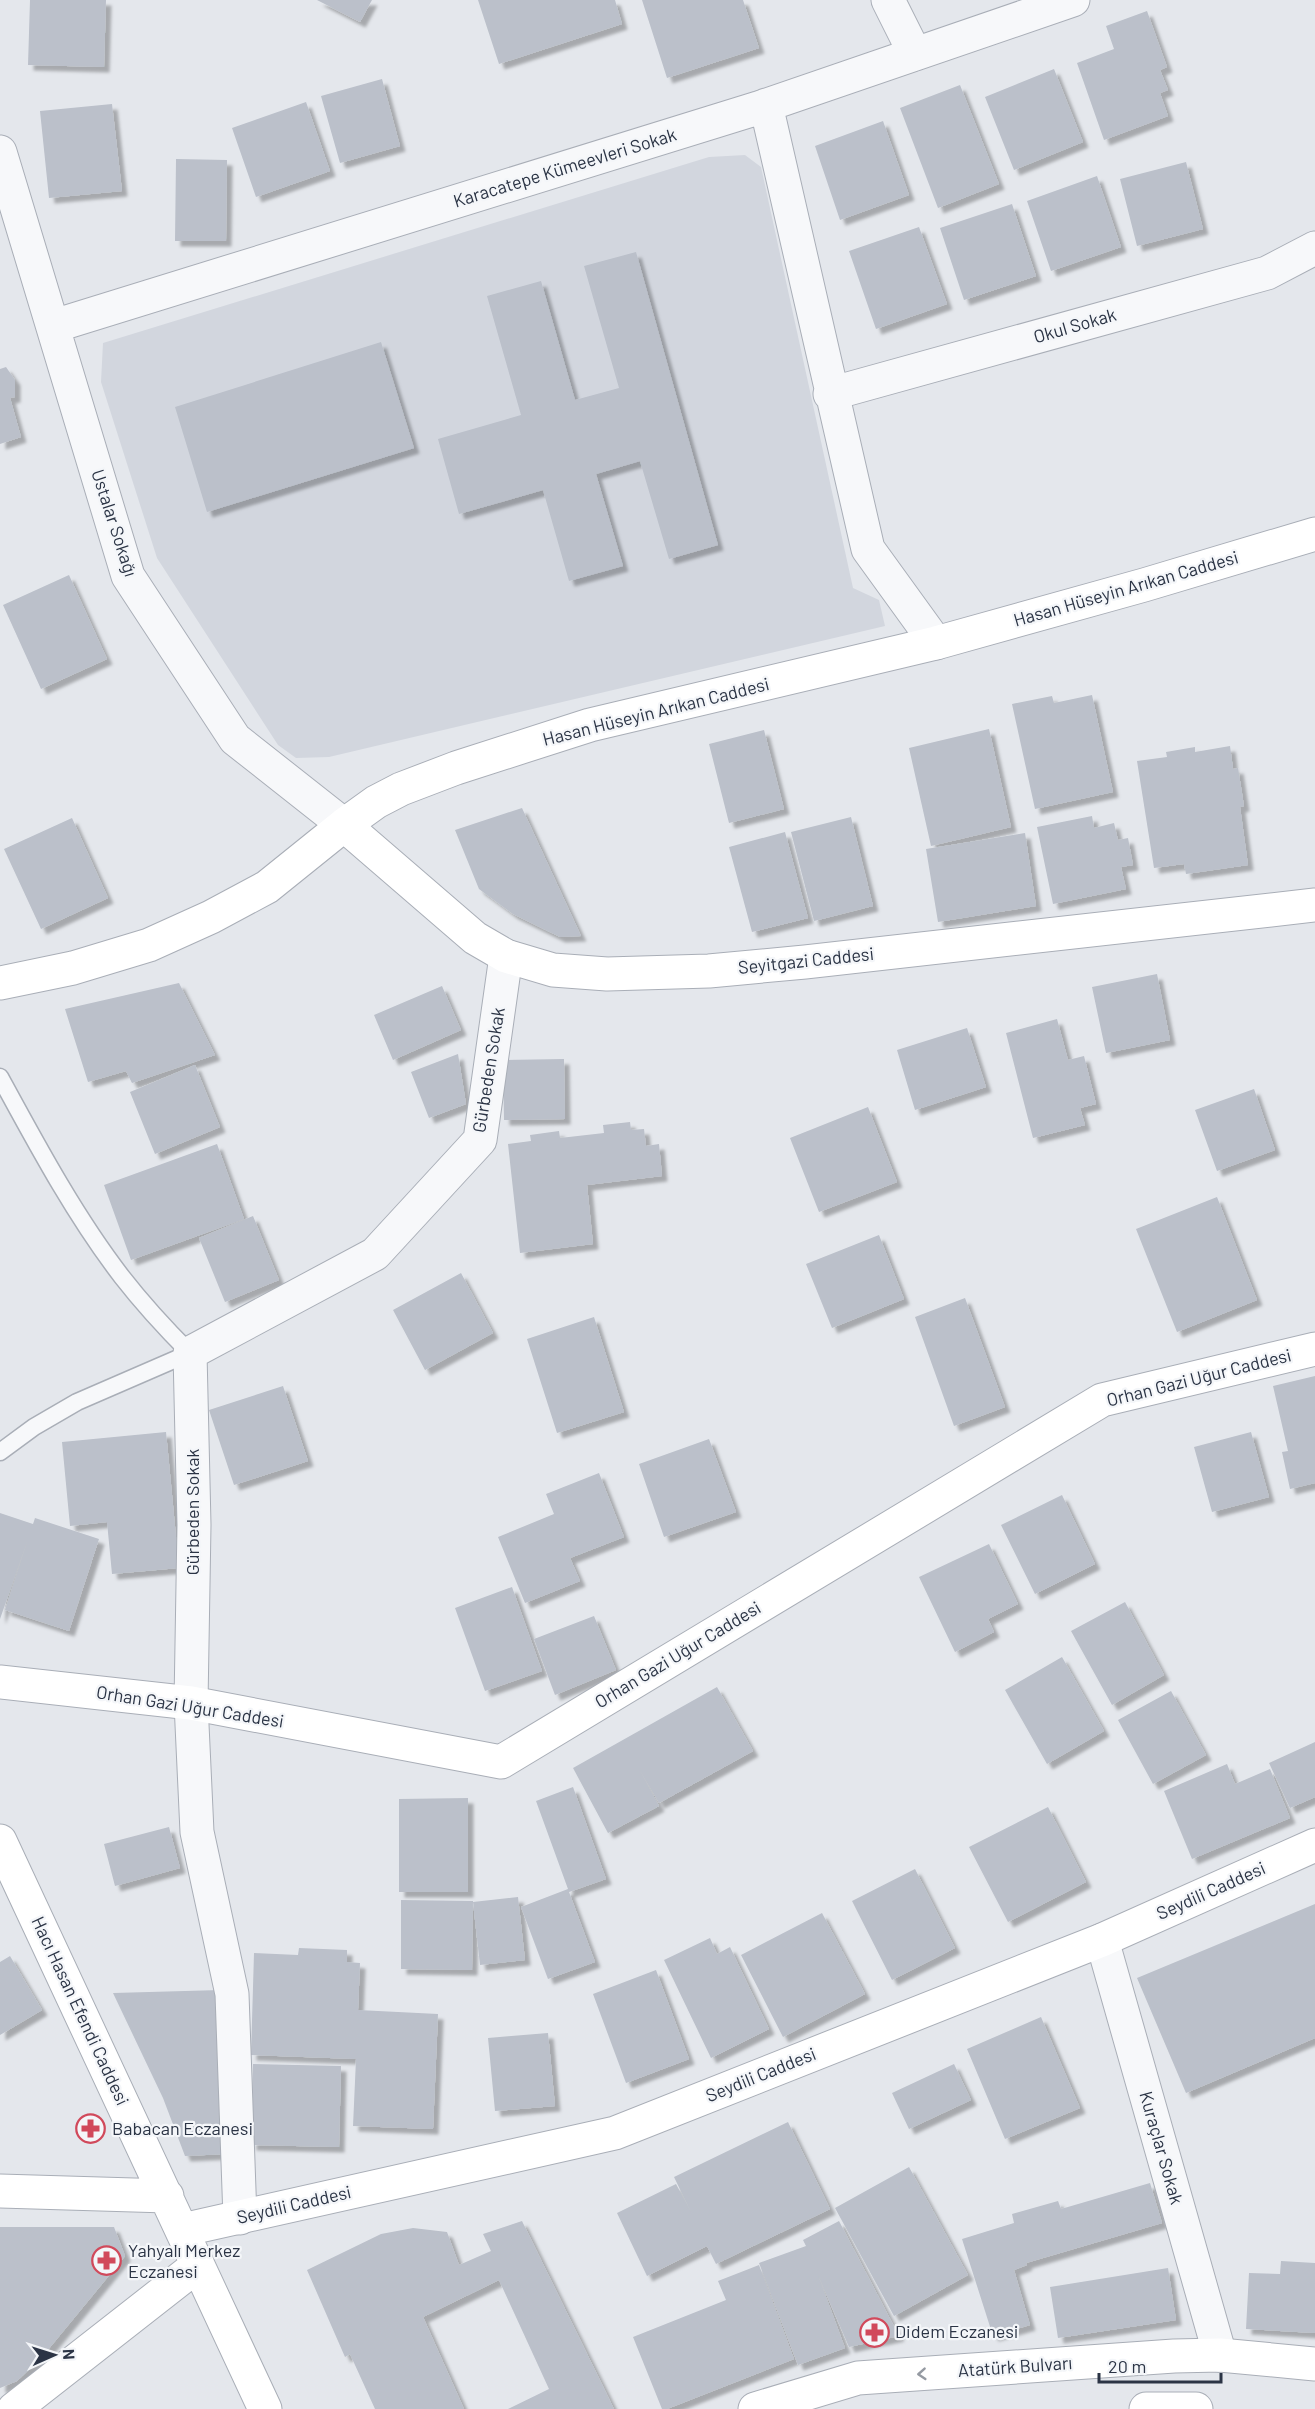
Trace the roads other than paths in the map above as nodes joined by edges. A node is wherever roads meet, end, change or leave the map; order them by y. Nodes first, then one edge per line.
1 (888, 0) edge
2 (1073, 0) edge
3 (915, 54) junction
4 (766, 105) junction
5 (0, 152) edge
6 (1315, 248) edge
7 (54, 326) junction
8 (830, 394) junction
9 (1315, 534) edge
10 (936, 643) junction
11 (344, 825) junction
12 (1315, 905) edge
13 (506, 956) junction
14 (0, 983) edge
15 (0, 1077) edge
16 (1315, 1349) edge
17 (190, 1353) junction
18 (0, 1452) edge
19 (0, 1682) edge
20 (191, 1703) junction
21 (0, 1841) edge
22 (1315, 1845) edge
23 (1102, 1940) junction
24 (0, 2191) edge
25 (167, 2196) junction
26 (240, 2218) junction
27 (182, 2230) junction
28 (198, 2265) junction
29 (1220, 2355) junction
30 (1315, 2364) edge
31 (14, 2409) edge
32 (265, 2409) edge
33 (755, 2409) edge
34 (1146, 2409) edge
35 (1196, 2409) edge

1 - 3 street
2 - 3 street, Karacatepe Kümeevleri Sokak
3 - 4 street, Karacatepe Kümeevleri Sokak
4 - 7 street, Karacatepe Kümeevleri Sokak
4 - 8 street
5 - 7 street, Ustalar Sokağı
6 - 8 street, Okul Sokak
7 - 11 street, Ustalar Sokağı
8 - 10 street
9 - 10 street, Hasan Hüseyin Arıkan Caddesi
10 - 11 street, Hasan Hüseyin Arıkan Caddesi
11 - 13 street, Seyitgazi Caddesi
11 - 14 street, Hasan Hüseyin Arıkan Caddesi
12 - 13 street, Seyitgazi Caddesi
13 - 17 street, Gürbeden Sokak
15 - 17 lane
16 - 20 street, Orhan Gazi Uğur Caddesi
17 - 18 lane
17 - 20 street, Gürbeden Sokak
19 - 20 street, Orhan Gazi Uğur Caddesi
20 - 26 street, Gürbeden Sokak
21 - 25 street, Hacı Hasan Efendi Caddesi
22 - 23 street, Seydili Caddesi
23 - 26 street, Seydili Caddesi
23 - 29 street, Kuraçlar Sokak
24 - 25 street
25 - 27 street, Hacı Hasan Efendi Caddesi
26 - 27 street, Seydili Caddesi
27 - 28 street, Hacı Hasan Efendi Caddesi
28 - 31 street
28 - 32 street, Hacı Hasan Efendi Caddesi
29 - 30 street, Atatürk Bulvarı
29 -> 33 street, Atatürk Bulvarı
34 - 35 street

